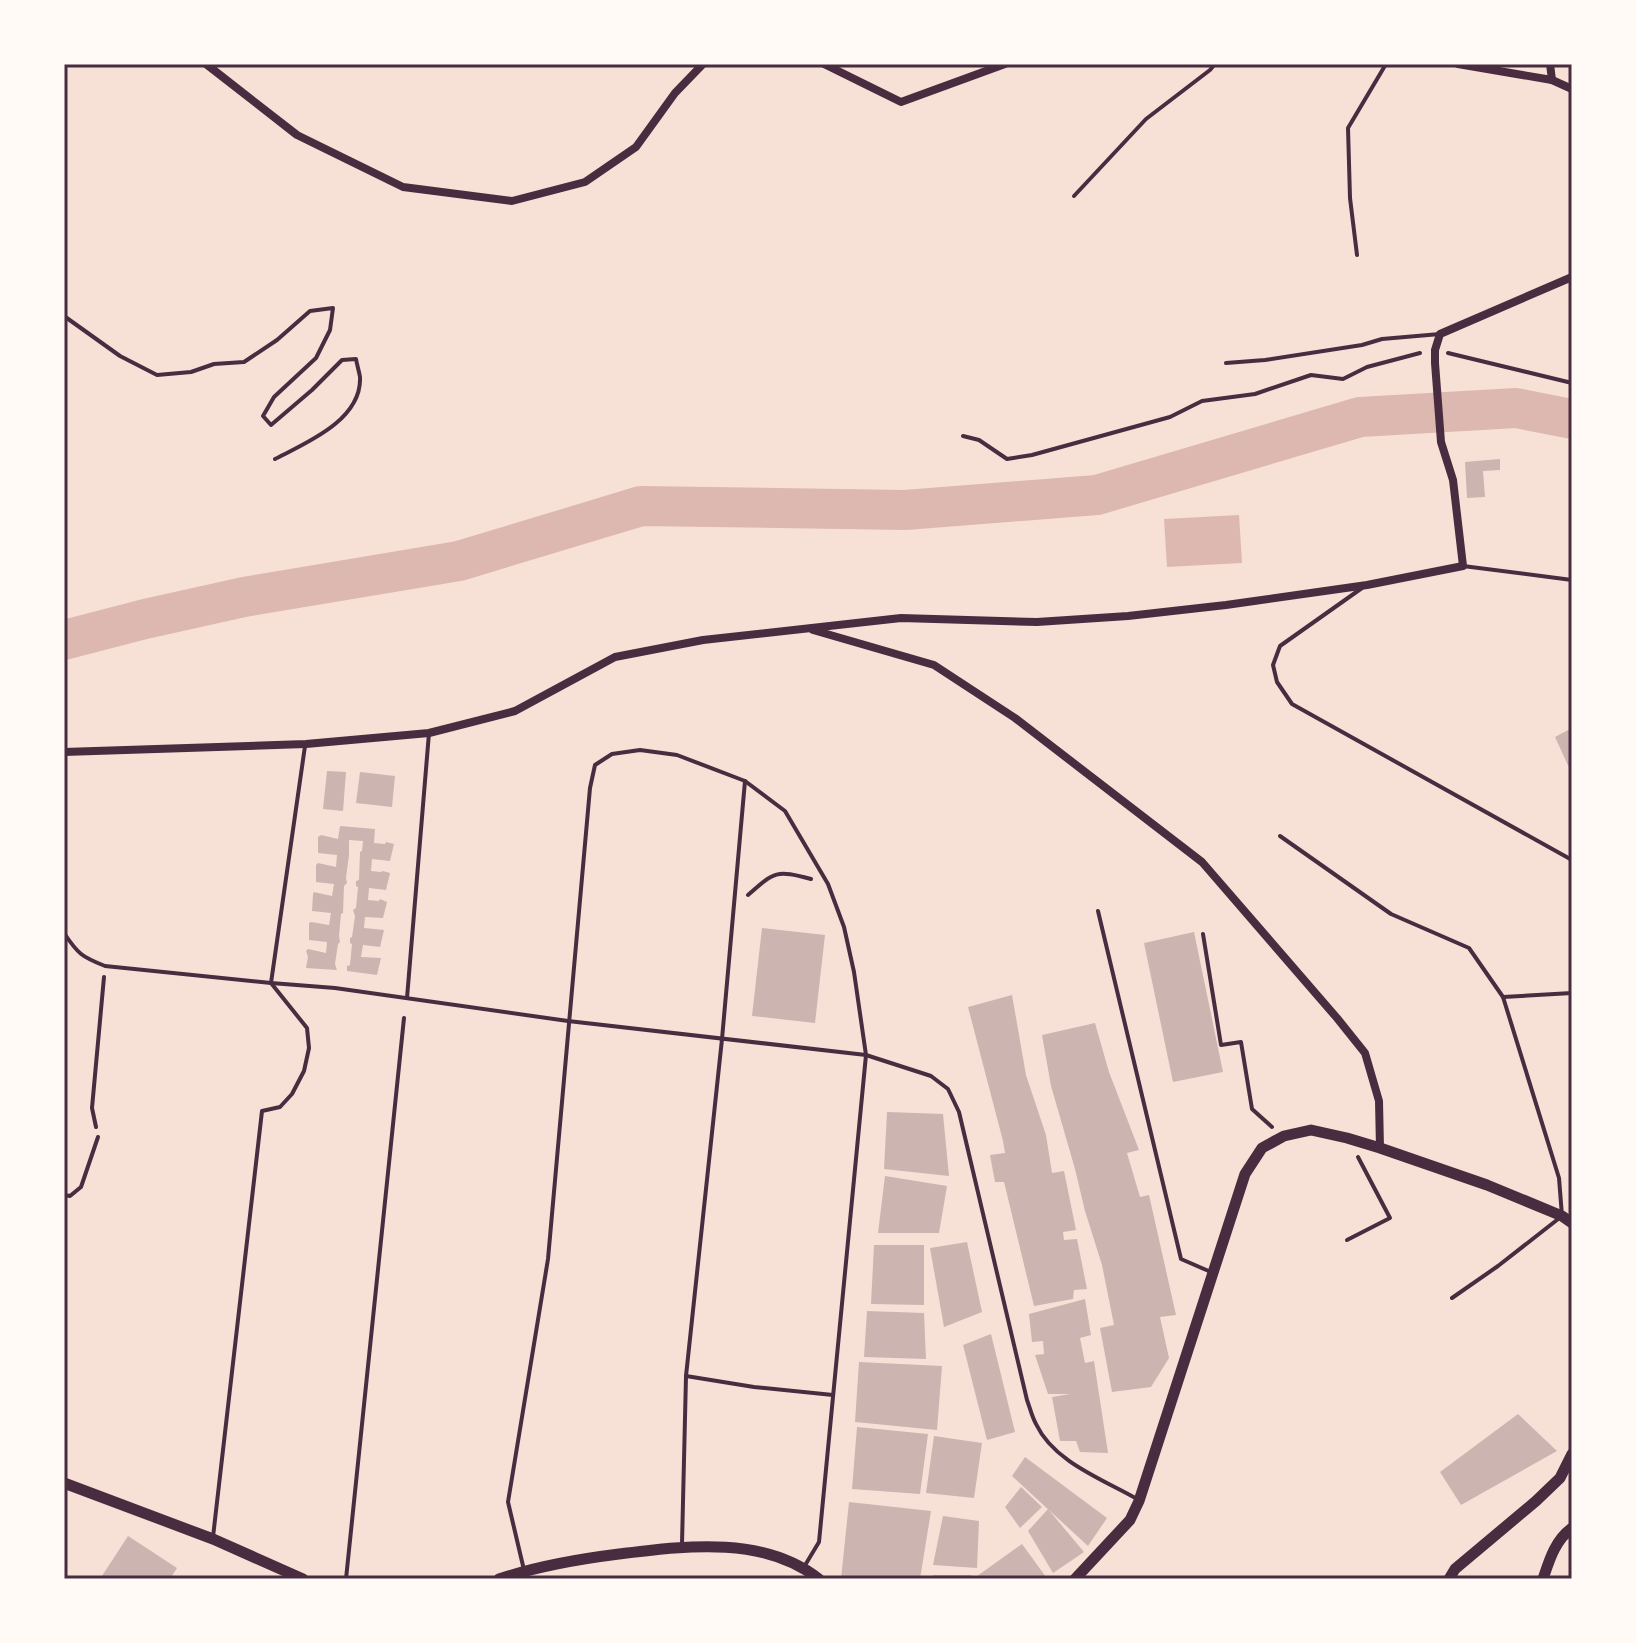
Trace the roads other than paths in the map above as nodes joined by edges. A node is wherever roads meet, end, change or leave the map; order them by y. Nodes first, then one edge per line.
1 (206, 64) edge
2 (703, 64) edge
3 (824, 64) edge
4 (1005, 64) edge
5 (1215, 64) edge
6 (1386, 64) edge
7 (1458, 64) edge
8 (1550, 64) edge
9 (1552, 80) junction
10 (1572, 89) edge
11 (1074, 196) dead end
12 (1357, 255) dead end
13 (1572, 277) edge
14 (1440, 334) junction
15 (1226, 363) dead end
16 (1463, 566) junction
17 (1572, 580) edge
18 (1367, 585) junction
19 (808, 629) junction
20 (429, 733) junction
21 (306, 744) junction
22 (64, 752) edge
23 (745, 781) junction
24 (1280, 836) dead end
25 (1572, 860) edge
26 (1098, 911) dead end
27 (64, 933) edge
28 (271, 983) junction
29 (1572, 993) edge
30 (1503, 997) junction
31 (407, 999) junction
32 (404, 1018) dead end
33 (568, 1021) junction
34 (722, 1039) junction
35 (866, 1055) junction
36 (98, 1137) road end
37 (1380, 1148) junction
38 (64, 1195) edge
39 (1567, 1219) edge
40 (1213, 1273) junction
41 (1452, 1298) dead end
42 (686, 1376) junction
43 (833, 1395) junction
44 (1572, 1454) edge
45 (64, 1483) edge
46 (1139, 1501) junction
47 (1572, 1528) edge
48 (213, 1539) junction
49 (682, 1546) junction
50 (804, 1567) junction
51 (524, 1570) junction
52 (303, 1579) edge
53 (346, 1579) edge
54 (499, 1579) edge
55 (819, 1579) edge
56 (1075, 1579) edge
57 (1449, 1579) edge
58 (1543, 1579) edge

1 - 2 street
3 - 4 street
5 - 11 lane
6 - 12 lane
7 - 9 street
8 - 9 street
9 - 10 street
13 - 14 street
14 - 15 lane
14 - 16 street
16 - 17 lane
16 - 18 street
18 - 19 street
18 - 25 lane
19 - 20 street
19 - 37 street
20 - 21 street
20 - 31 lane
21 - 22 street
21 - 28 lane
23 - 33 lane
23 - 34 lane
23 - 35 lane
24 - 30 lane
26 - 40 lane
27 - 28 lane
28 - 31 lane
28 - 48 lane
29 - 30 lane
30 - 39 lane
31 - 33 lane
32 - 53 lane
33 - 34 lane
33 - 51 lane
34 - 35 lane
34 - 42 lane
35 - 43 lane
35 - 46 lane
36 - 38 lane
37 - 39 street
37 - 40 street
39 - 41 lane
40 - 46 street
42 - 43 lane
42 - 49 lane
43 - 50 lane
44 - 57 street
45 - 48 street
46 - 56 street
47 - 58 street
48 - 52 street
49 - 50 street
49 - 51 street
50 - 55 street
51 - 54 street

